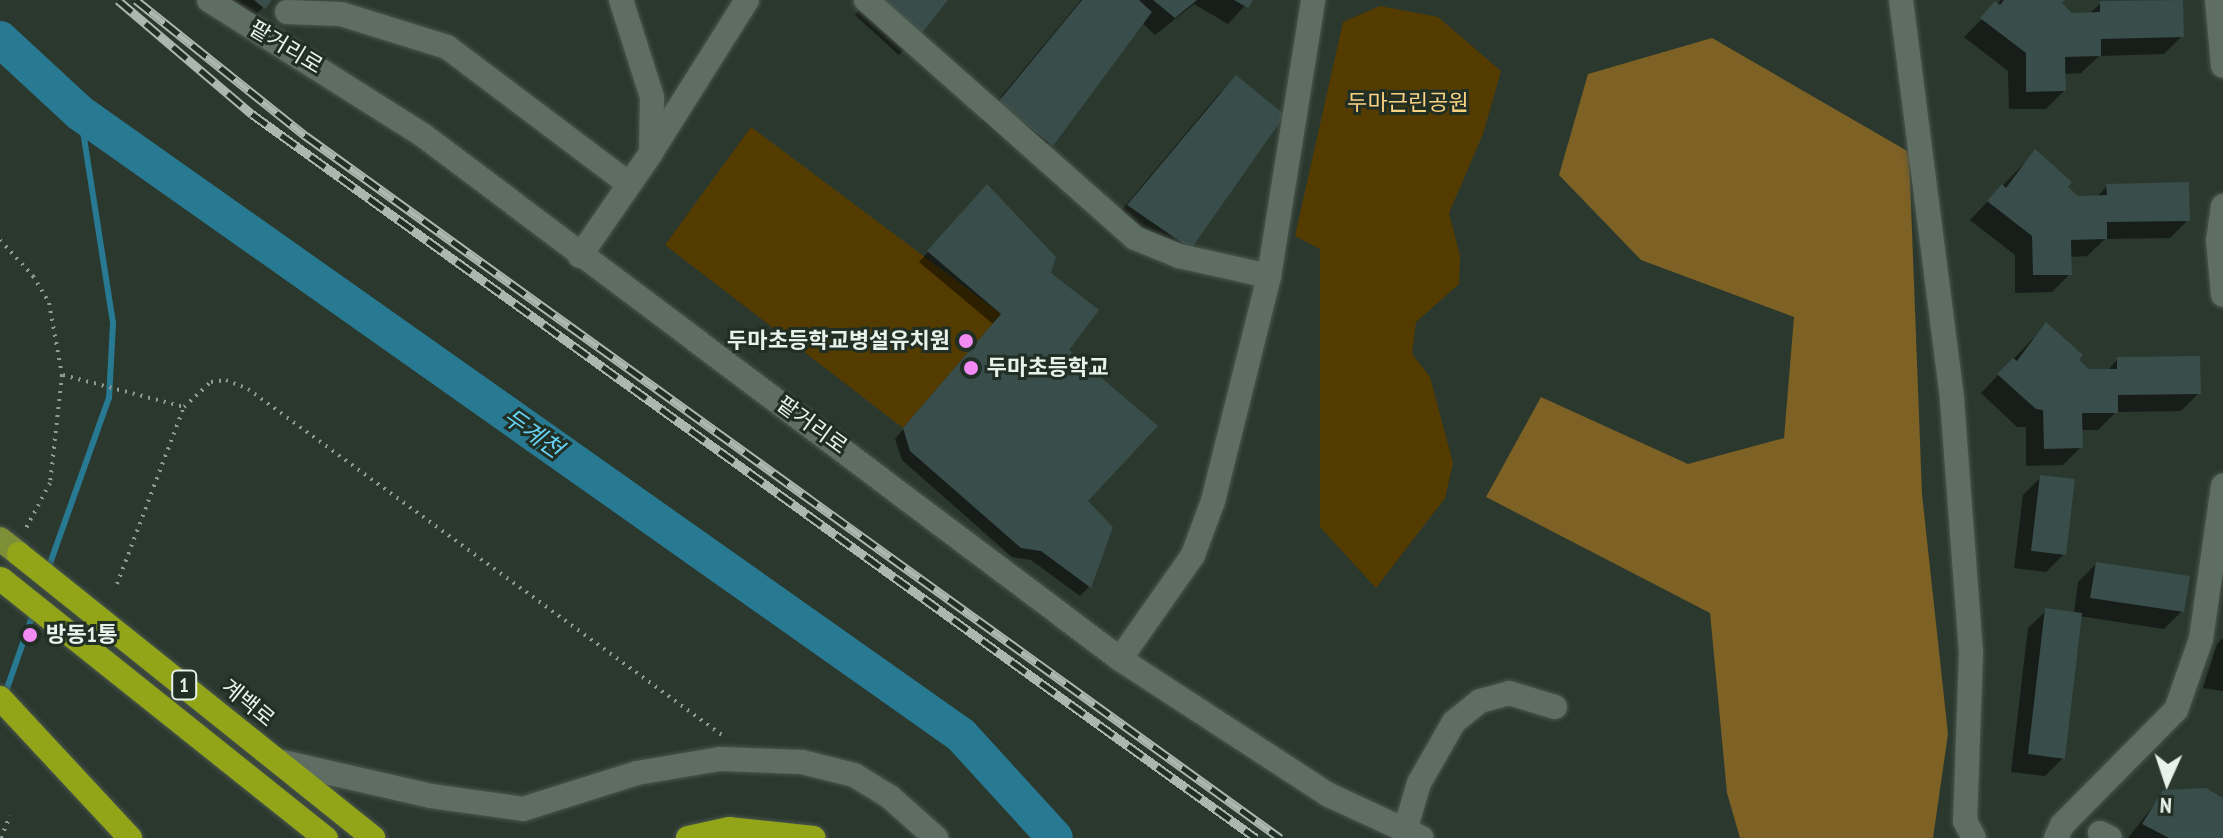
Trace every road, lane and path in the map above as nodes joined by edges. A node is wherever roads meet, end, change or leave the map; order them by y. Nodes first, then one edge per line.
1 (209, 0) edge
2 (621, 0) edge
3 (747, 0) edge
4 (866, 0) edge
5 (1313, 0) edge
6 (1901, 0) edge
7 (2217, 0) edge
8 (292, 6) edge
9 (268, 36) junction
10 (2223, 66) edge
11 (651, 153) junction
12 (629, 184) junction
13 (2223, 206) edge
14 (0, 240) edge
15 (580, 256) junction
16 (1269, 276) junction
17 (2223, 295) edge
18 (62, 375) junction
19 (182, 406) junction
20 (2223, 486) edge
21 (9, 547) edge
22 (0, 580) edge
23 (117, 584) dead end
24 (1120, 659) junction
25 (0, 698) edge
26 (1555, 707) dead end
27 (754, 758) junction
28 (278, 761) junction
29 (10, 816) dead end
30 (1413, 834) edge
31 (1, 838) edge
32 (130, 838) edge
33 (326, 838) edge
34 (373, 838) edge
35 (688, 838) edge
36 (814, 838) edge
37 (936, 838) edge
38 (1974, 838) edge
39 (2056, 838) edge

1 - 9 street, 팥거리로
2 - 11 street
3 - 11 street
4 - 16 street
5 - 16 street
6 - 38 street
7 - 10 street
8 - 9 street
8 - 12 street
9 - 15 street, 팥거리로
11 - 12 street
12 - 15 street
13 - 17 street
14 - 18 path
15 - 24 street, 팥거리로
16 - 24 street
18 - 19 path
18 - 21 path
19 - 23 path
19 - 27 path
20 - 39 street
21 - 22 street
21 - 28 highway, 계백로 / 1
22 - 33 highway
24 - 30 street, 팥거리로
25 - 32 highway
26 - 30 street
27 - 28 street
27 - 37 street
28 - 34 highway, 계백로 / 1
29 - 31 path
35 - 36 highway

